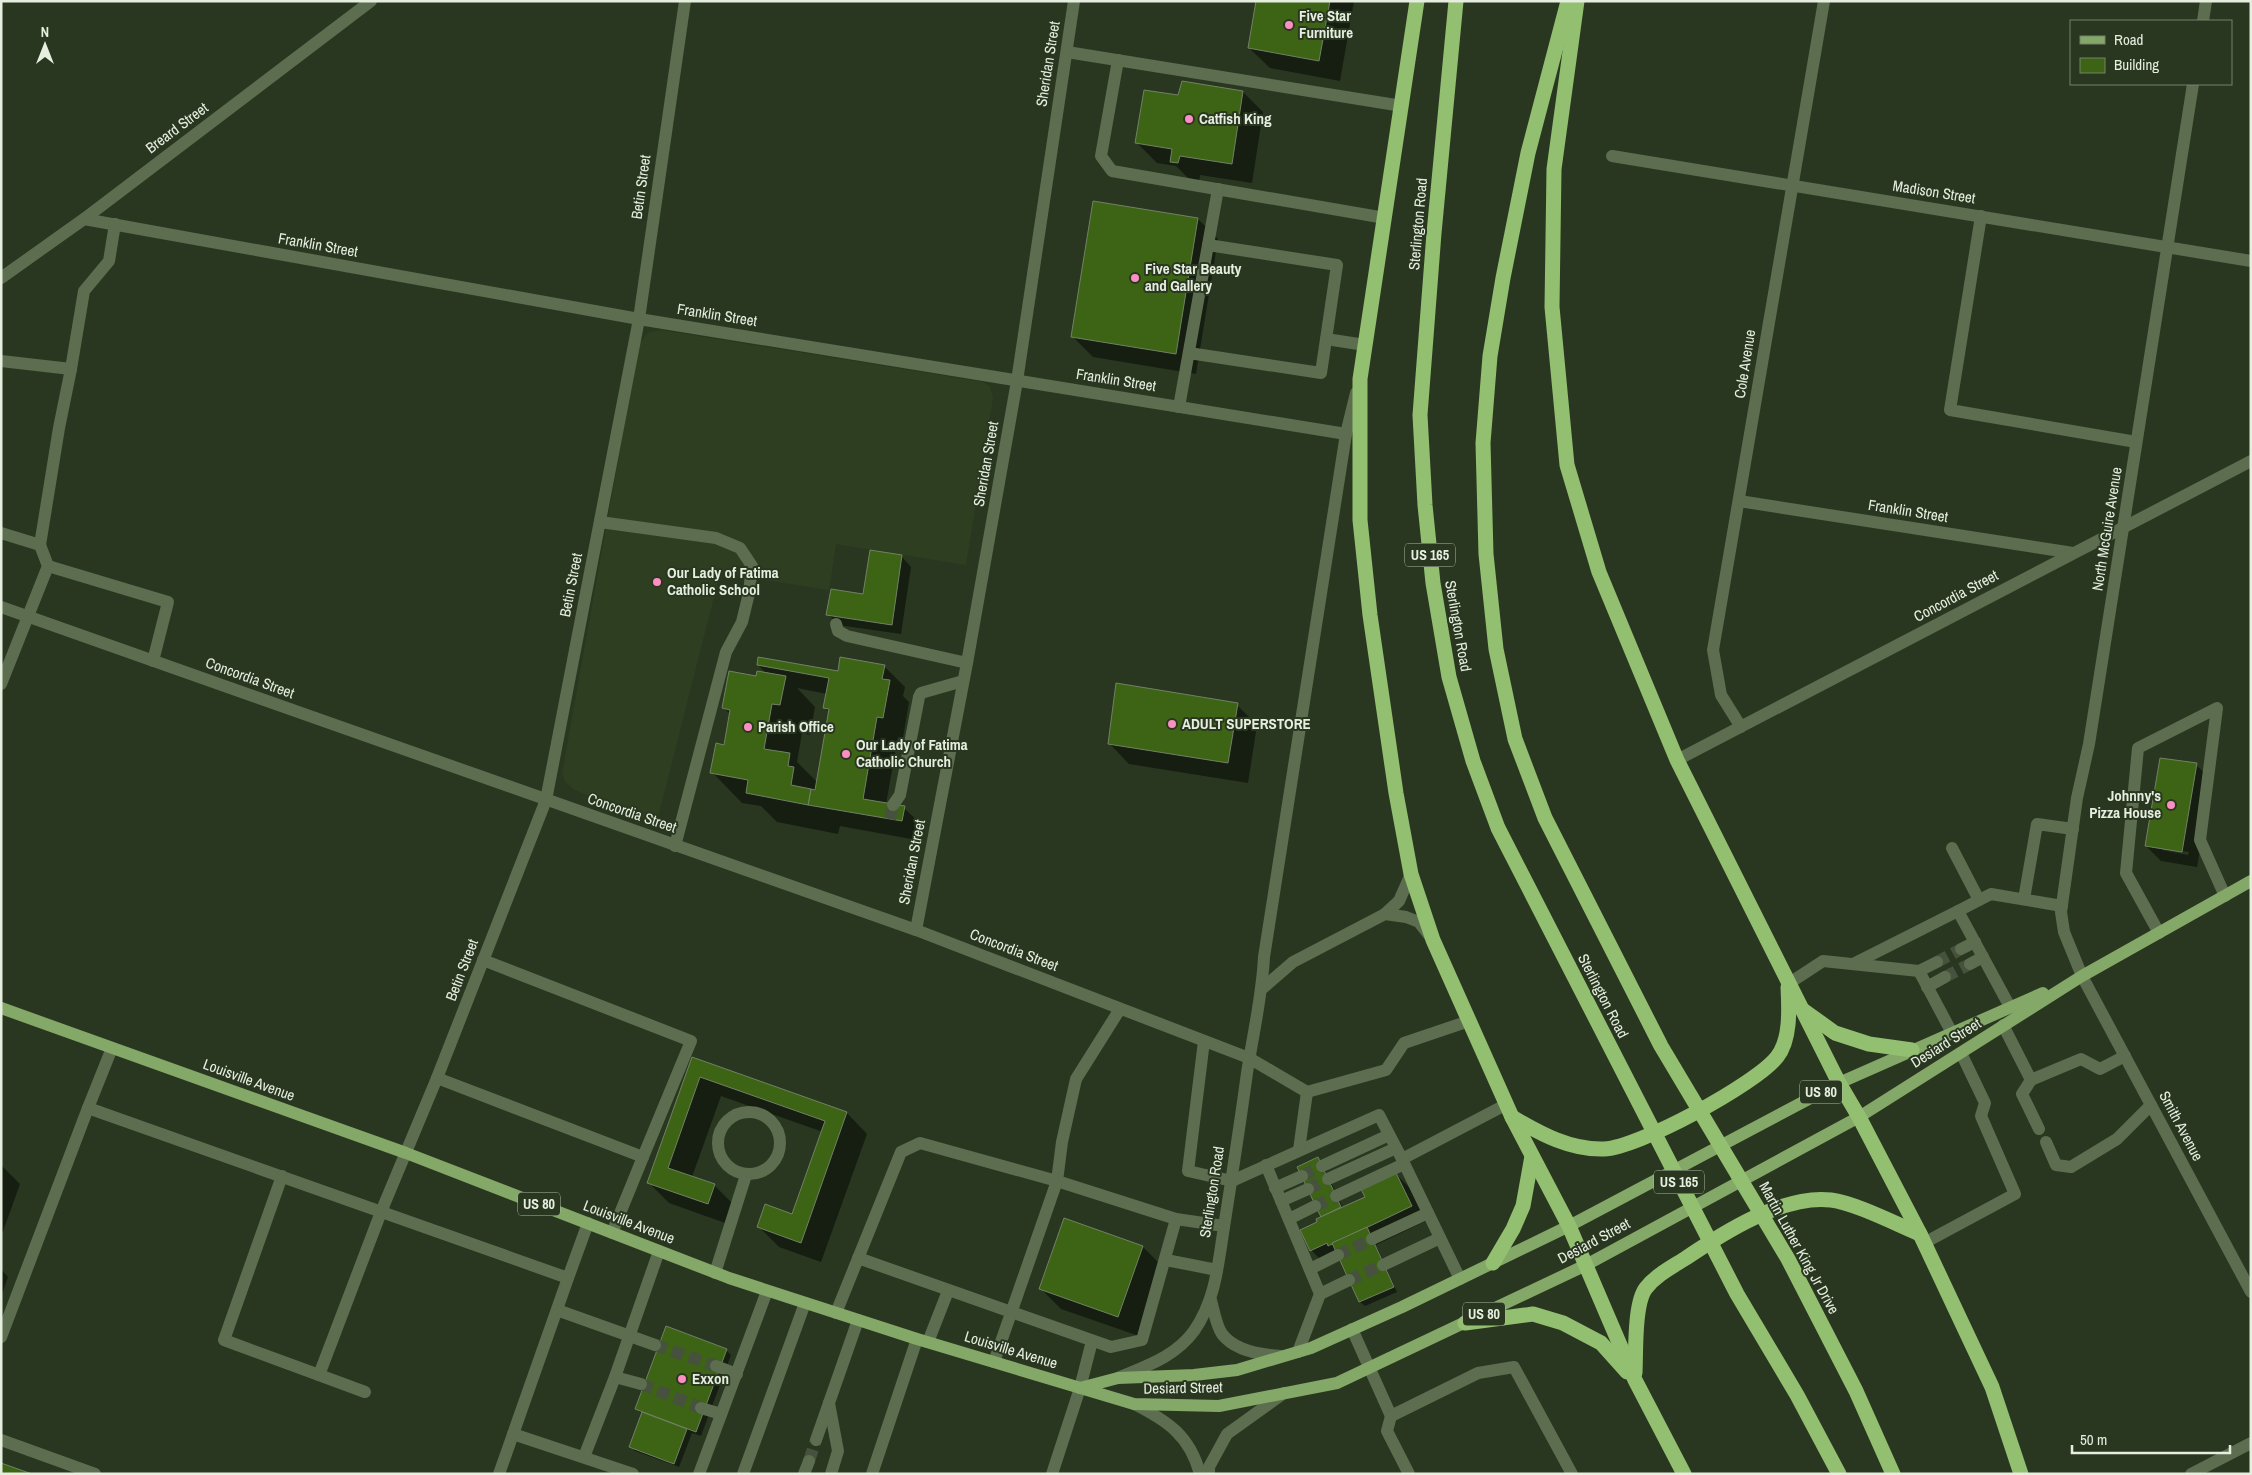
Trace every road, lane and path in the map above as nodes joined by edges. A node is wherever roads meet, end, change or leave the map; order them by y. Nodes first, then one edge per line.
1 (371, 1) edge
2 (685, 1) edge
3 (1074, 1) edge
4 (1417, 1) edge
5 (1456, 1) edge
6 (1568, 1) edge
7 (1577, 1) edge
8 (1824, 1) edge
9 (2206, 1) edge
10 (2203, 20) edge
11 (1067, 52) junction
12 (1118, 60) junction
13 (2193, 85) edge
14 (1402, 106) junction
15 (1612, 156) dead end
16 (1791, 184) junction
17 (1218, 190) junction
18 (1980, 216) junction
19 (1385, 218) junction
20 (84, 219) junction
21 (115, 224) junction
22 (1208, 245) junction
23 (2168, 247) junction
24 (2251, 261) edge
25 (1, 278) edge
26 (639, 319) junction
27 (1326, 339) junction
28 (1366, 345) junction
29 (1189, 353) junction
30 (1, 361) edge
31 (71, 369) junction
32 (1360, 379) junction
33 (1017, 381) junction
34 (1179, 407) junction
35 (1346, 434) junction
36 (2136, 442) junction
37 (2251, 460) edge
38 (1739, 500) junction
39 (600, 522) junction
40 (2124, 526) junction
41 (1, 533) edge
42 (40, 545) junction
43 (2073, 553) junction
44 (48, 566) junction
45 (1, 607) edge
46 (28, 616) junction
47 (836, 624) dead end
48 (153, 661) junction
49 (967, 663) junction
50 (963, 681) junction
51 (1, 684) edge
52 (1741, 727) junction
53 (1677, 760) junction
54 (546, 800) junction
55 (893, 805) tunnel mouth
56 (2073, 829) junction
57 (675, 846) junction
58 (1952, 848) dead end
59 (1411, 874) junction
60 (2251, 881) edge
61 (2226, 896) junction
62 (2024, 899) junction
63 (1979, 900) junction
64 (2062, 906) junction
65 (1958, 911) junction
66 (1385, 914) junction
67 (916, 930) junction
68 (2159, 933) junction
69 (1433, 940) junction
70 (1975, 942) junction
71 (1961, 949) tunnel mouth
72 (1983, 957) junction
73 (483, 960) junction
74 (1937, 962) tunnel mouth
75 (1853, 964) junction
76 (1970, 964) tunnel mouth
77 (1918, 971) junction
78 (2082, 976) junction
79 (1945, 977) tunnel mouth
80 (1788, 984) junction
81 (1927, 987) junction
82 (1263, 988) junction
83 (2010, 1007) junction
84 (1, 1008) edge
85 (1120, 1009) junction
86 (1801, 1009) junction
87 (1470, 1021) junction
88 (2003, 1025) junction
89 (1952, 1033) junction
90 (1204, 1041) junction
91 (1661, 1046) joint
92 (112, 1048) junction
93 (1912, 1050) junction
94 (1961, 1052) junction
95 (2125, 1056) junction
96 (1249, 1058) junction
97 (437, 1078) junction
98 (2031, 1080) junction
99 (1839, 1082) junction
100 (1307, 1092) junction
101 (2151, 1105) junction
102 (88, 1108) junction
103 (1509, 1111) junction
104 (1859, 1117) junction
105 (2039, 1129) dead end
106 (1388, 1135) junction
107 (2046, 1142) dead end
108 (1299, 1150) junction
109 (406, 1153) junction
110 (1532, 1156) junction
111 (643, 1157) junction
112 (1401, 1157) junction
113 (1266, 1165) junction
114 (1322, 1166) tunnel mouth
115 (746, 1175) junction
116 (282, 1176) junction
117 (1302, 1176) tunnel mouth
118 (1232, 1180) junction
119 (1328, 1180) tunnel mouth
120 (1057, 1181) junction
121 (1275, 1188) junction
122 (1308, 1189) tunnel mouth
123 (1336, 1196) tunnel mouth
124 (1281, 1202) junction
125 (1315, 1206) tunnel mouth
126 (381, 1212) junction
127 (1428, 1213) junction
128 (1176, 1219) junction
129 (1289, 1219) junction
130 (588, 1223) junction
131 (1224, 1226) junction
132 (1569, 1226) junction
133 (612, 1233) junction
134 (1440, 1238) junction
135 (1922, 1238) junction
136 (1372, 1239) tunnel mouth
137 (659, 1251) junction
138 (1338, 1255) tunnel mouth
139 (858, 1258) junction
140 (1166, 1260) junction
141 (1493, 1263) junction
142 (1384, 1265) tunnel mouth
143 (1586, 1265) junction
144 (1310, 1269) junction
145 (1217, 1270) junction
146 (715, 1273) junction
147 (568, 1278) junction
148 (1460, 1279) junction
149 (1349, 1280) tunnel mouth
150 (767, 1291) junction
151 (948, 1291) junction
152 (2251, 1292) edge
153 (1320, 1294) junction
154 (1211, 1300) junction
155 (805, 1303) junction
156 (557, 1310) junction
157 (1012, 1312) junction
158 (836, 1313) junction
159 (858, 1320) junction
160 (1465, 1323) junction
161 (1352, 1329) junction
162 (630, 1335) junction
163 (1, 1337) edge
164 (922, 1340) junction
165 (1092, 1341) junction
166 (655, 1345) tunnel mouth
167 (1292, 1354) junction
168 (994, 1362) junction
169 (716, 1366) tunnel mouth
170 (1370, 1368) junction
171 (737, 1374) junction
172 (319, 1375) junction
173 (615, 1376) junction
174 (1118, 1378) junction
175 (1635, 1380) junction
176 (641, 1384) tunnel mouth
177 (1080, 1388) junction
178 (365, 1392) dead end
179 (1284, 1393) junction
180 (829, 1403) junction
181 (1134, 1404) junction
182 (701, 1408) tunnel mouth
183 (720, 1414) junction
184 (1391, 1416) junction
185 (513, 1434) junction
186 (1, 1440) edge
187 (816, 1440) tunnel mouth
188 (2251, 1442) edge
189 (584, 1457) junction
190 (809, 1461) tunnel mouth
191 (95, 1474) edge
192 (499, 1474) edge
193 (633, 1474) edge
194 (699, 1474) edge
195 (742, 1474) edge
196 (804, 1474) edge
197 (831, 1474) edge
198 (872, 1474) edge
199 (1052, 1474) edge
200 (1200, 1474) edge
201 (1209, 1474) edge
202 (1409, 1474) edge
203 (1572, 1474) edge
204 (1684, 1474) edge
205 (1839, 1474) edge
206 (1894, 1474) edge
207 (2021, 1474) edge
208 (2191, 1474) edge

1 - 20 street, Breard Street
2 - 26 street, Betin Street
3 - 11 street, Sheridan Street
4 - 14 highway
5 - 205 highway, Sterlington Road / US 165
6 - 91 highway, Sterlington Road
7 - 53 highway
8 - 16 street, Cole Avenue
9 - 10 street
11 - 12 street
11 - 33 street, Sheridan Street
12 - 14 street
12 - 17 street
13 - 23 street, North McGuire Avenue
14 - 19 highway
15 - 16 street, Madison Street
16 - 18 street, Madison Street
16 - 38 street, Cole Avenue
17 - 19 street
17 - 22 street
18 - 23 street, Madison Street
18 - 36 street
19 - 28 highway
20 - 21 street, Franklin Street
20 - 25 street, Breard Street
21 - 26 street, Franklin Street
21 - 31 street
22 - 27 street
22 - 29 street
23 - 24 street, Madison Street
23 - 36 street, North McGuire Avenue
26 - 33 street, Franklin Street
26 - 39 street, Betin Street
27 - 28 street
27 - 29 street
28 - 32 highway
29 - 34 street
30 - 31 street
31 - 42 street
32 - 35 street, Sterlington Road
32 - 59 highway
33 - 34 street, Franklin Street
33 - 49 street, Sheridan Street
34 - 35 street, Franklin Street
35 - 82 street, Sterlington Road
36 - 40 street, North McGuire Avenue
37 - 40 street, Concordia Street
38 - 43 street, Franklin Street
38 - 52 street, Cole Avenue
39 - 54 street, Betin Street
39 - 57 street
40 - 43 street, Concordia Street
40 - 56 street, North McGuire Avenue
41 - 42 street
42 - 44 street
43 - 52 street, Concordia Street
44 - 46 street
44 - 48 street
45 - 46 street, Concordia Street
46 - 48 street, Concordia Street
46 - 51 street
47 - 49 street
48 - 54 street, Concordia Street
49 - 50 street, Sheridan Street
50 - 55 street
50 - 67 street, Sheridan Street
52 - 53 street, Concordia Street
53 - 80 highway
54 - 57 street, Concordia Street
54 - 73 street, Betin Street
56 - 62 street
56 - 64 street, North McGuire Avenue
57 - 67 street, Concordia Street
58 - 63 street
59 - 66 street
59 - 69 highway
60 - 61 main road, Desiard Street / US 80
61 - 68 main road, Desiard Street / US 80
61 - 68 street
62 - 63 street
62 - 64 street
63 - 65 street
64 - 78 street, North McGuire Avenue
65 - 70 street
65 - 75 street
66 - 69 street
66 - 82 street
67 - 85 street, Concordia Street
68 - 78 main road, Desiard Street / US 80
69 - 87 highway
70 - 71 street
70 - 72 street
72 - 76 street
72 - 83 street
73 - 97 street, Betin Street
73 - 111 street
74 - 77 street
75 - 77 street
75 - 80 street
77 - 81 street
78 - 83 main road, Desiard Street / US 80
78 - 88 main road, Desiard Street / US 80
78 - 95 street, Smith Avenue
79 - 81 street
80 - 86 highway
80 - 103 highway
81 - 89 street
82 - 96 street, Sterlington Road
83 - 89 main road, Desiard Street / US 80
84 - 92 main road, Louisville Avenue / US 80
85 - 90 street, Concordia Street
85 - 120 street
86 - 93 highway
86 - 99 highway
87 - 100 street
87 - 103 highway
88 - 94 main road, Desiard Street / US 80
88 - 98 street
89 - 93 main road, Desiard Street / US 80
90 - 96 street, Concordia Street
90 - 118 street
91 - 206 highway, Martin Luther King Jr Drive
92 - 102 street
92 - 109 main road, Louisville Avenue / US 80
93 - 99 main road, Desiard Street / US 80
94 - 104 main road, Desiard Street / US 80
94 - 135 street
95 - 98 street
95 - 101 street, Smith Avenue
96 - 100 street, Concordia Street
96 - 118 street, Sterlington Road
97 - 109 street, Betin Street
97 - 111 street
98 - 105 street
99 - 104 highway
99 - 132 main road, Desiard Street / US 80
100 - 108 street
101 - 107 street
101 - 152 street, Smith Avenue
102 - 116 street
102 - 163 street
103 - 110 highway
103 - 112 street
104 - 135 highway
104 - 143 main road, Desiard Street / US 80
106 - 108 street
106 - 112 street
106 - 114 street
108 - 113 street
109 - 126 street, Betin Street
109 - 130 main road, Louisville Avenue / US 80
110 - 132 highway
110 - 141 highway
111 - 133 street
112 - 119 street
112 - 123 street
112 - 127 street
113 - 118 street
113 - 121 street
115 - 115 street
115 - 146 street
116 - 126 street
116 - 172 street
117 - 121 street
118 - 131 street, Sterlington Road
120 - 128 street
120 - 139 street
120 - 157 street
121 - 124 street
122 - 124 street
124 - 129 street
125 - 129 street
126 - 147 street
126 - 172 street, Betin Street
127 - 134 street
127 - 136 street
128 - 131 street
128 - 140 street
129 - 144 street
130 - 133 main road, Louisville Avenue / US 80
130 - 147 street
131 - 145 street, Sterlington Road
132 - 141 main road, Desiard Street / US 80
132 - 143 highway
133 - 137 main road, Louisville Avenue / US 80
134 - 142 street
134 - 148 street
135 - 175 highway
135 - 207 highway
137 - 146 main road, Louisville Avenue / US 80
137 - 162 street
138 - 144 street
139 - 151 street
139 - 158 street
140 - 145 street
140 - 165 street
141 - 148 main road, Desiard Street / US 80
143 - 160 main road, Desiard Street / US 80
143 - 175 highway
144 - 153 street
145 - 154 street, Sterlington Road
146 - 150 main road, Louisville Avenue / US 80
147 - 156 street
148 - 161 main road, Desiard Street / US 80
149 - 153 street
150 - 155 main road, Louisville Avenue / US 80
150 - 171 street
151 - 157 street
151 - 164 street
153 - 167 street
154 - 167 street, Sterlington Road
154 - 174 street, Sterlington Road
155 - 158 main road, Louisville Avenue / US 80
155 - 195 street
156 - 162 street
156 - 185 street
157 - 165 street
157 - 168 street
158 - 159 main road, Louisville Avenue / US 80
159 - 164 main road, Louisville Avenue / US 80
159 - 180 street
160 - 170 main road, Desiard Street / US 80
160 - 175 highway
161 - 167 main road, Desiard Street / US 80
161 - 170 street
162 - 166 street
162 - 173 street
164 - 168 main road, Louisville Avenue / US 80
164 - 198 street
165 - 177 street
167 - 174 main road, Desiard Street / US 80
168 - 177 main road, Louisville Avenue / US 80
169 - 171 street
170 - 179 main road, Desiard Street / US 80
170 - 184 street
171 - 183 street
172 - 178 street
173 - 176 street
173 - 189 street
174 - 177 main road, Desiard Street / US 80
175 - 204 highway
177 - 181 main road, Desiard Street / US 80
177 - 199 street
179 - 181 main road, Desiard Street / US 80
179 - 201 street
180 - 187 street
180 - 197 street
181 - 200 street
182 - 183 street
183 - 194 street
184 - 202 street
184 - 203 street
185 - 189 street
185 - 192 street
186 - 191 street
188 - 208 street
189 - 193 street
190 - 196 street

